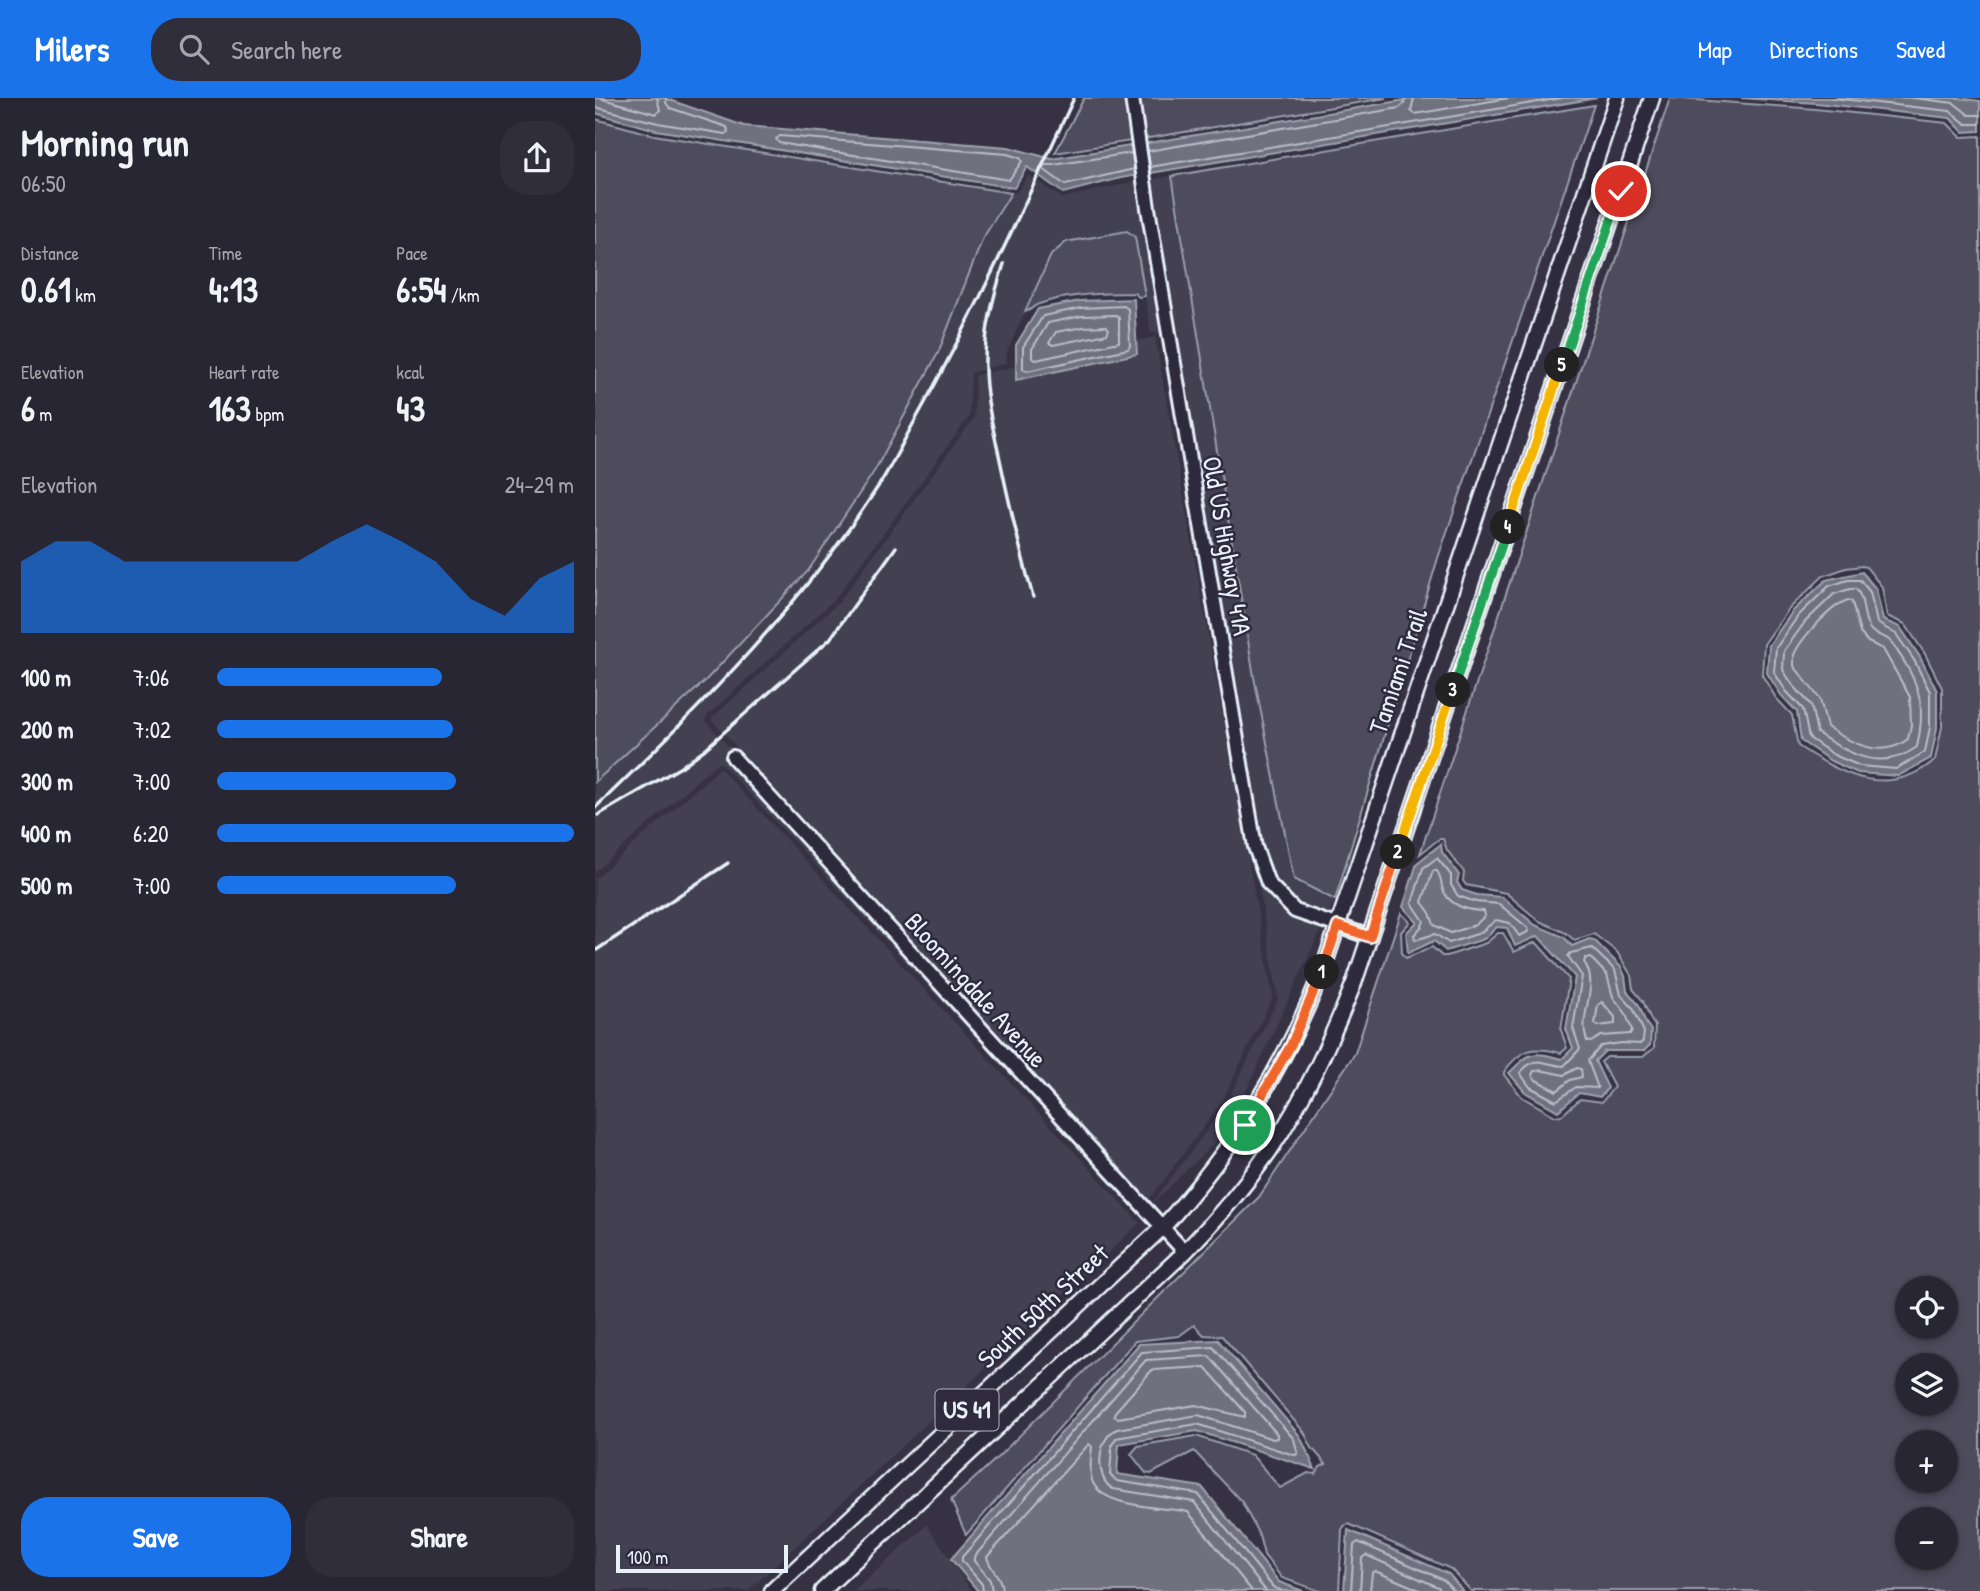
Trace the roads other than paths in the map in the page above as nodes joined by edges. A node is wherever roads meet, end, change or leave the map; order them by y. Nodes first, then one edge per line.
1 (1132, 98) edge
2 (1652, 98) edge
3 (1616, 99) edge
4 (733, 757) dead end
5 (1338, 926) junction
6 (1370, 937) junction
7 (1162, 1228) junction
8 (1185, 1252) junction
9 (772, 1591) edge
10 (822, 1591) edge

1 - 5 street, Old US Highway 41A
2 - 6 main road, US 41
3 - 5 main road, Tamiami Trail / US 41
4 - 7 street, Bloomingdale Avenue
5 - 6 street, Old US Highway 41A
5 - 7 main road, Tamiami Trail / US 41
6 - 8 main road, US 41
7 - 8 street, Bloomingdale Avenue
7 - 9 main road, South 50th Street / US 41
8 - 10 main road, US 41

